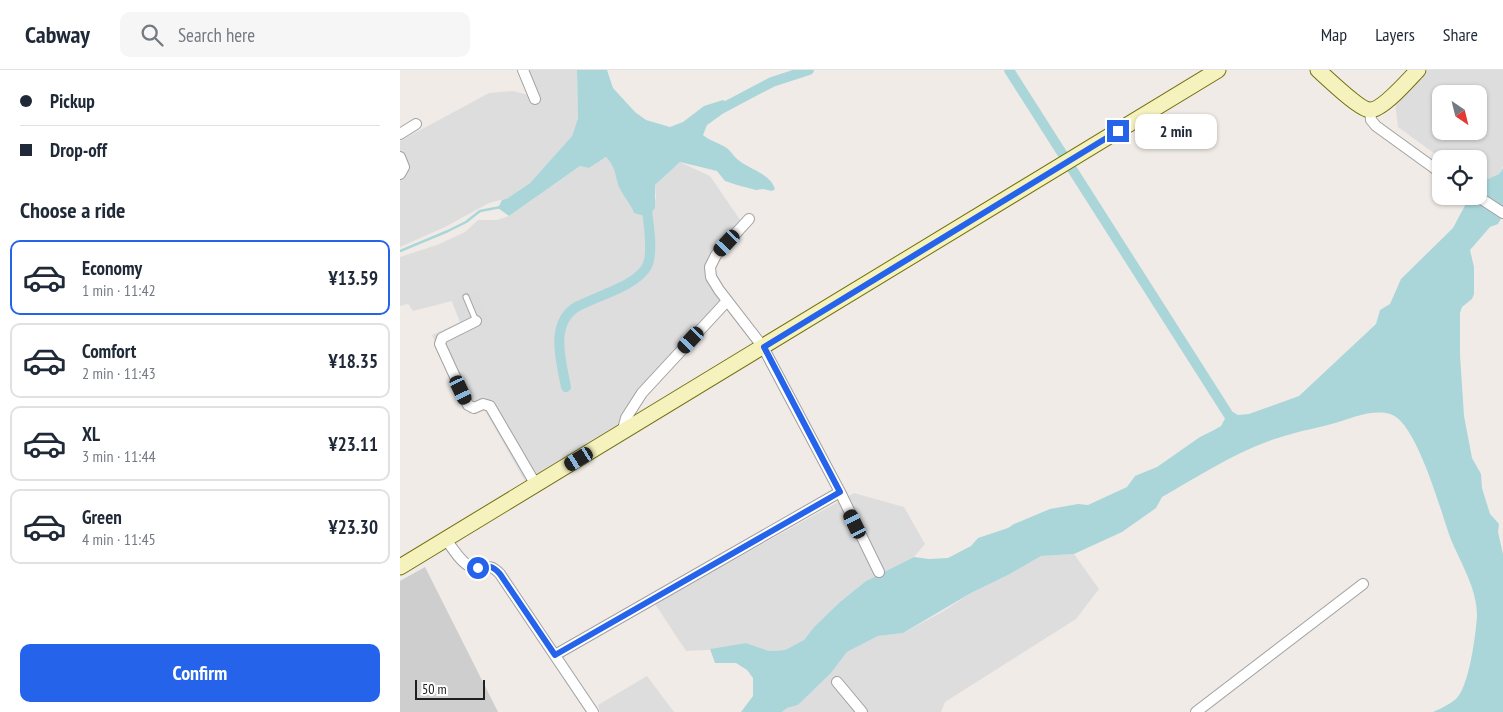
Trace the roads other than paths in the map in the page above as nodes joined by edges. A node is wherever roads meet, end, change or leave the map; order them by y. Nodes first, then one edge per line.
1 (524, 70) edge
2 (1218, 70) edge
3 (1318, 70) edge
4 (1418, 70) edge
5 (535, 99) dead end
6 (1370, 110) junction
7 (416, 124) dead end
8 (400, 134) edge
9 (400, 157) edge
10 (1432, 166) edge
11 (400, 174) edge
12 (1487, 203) edge
13 (1503, 212) edge
14 (749, 219) dead end
15 (466, 296) dead end
16 (727, 301) junction
17 (476, 321) joint
18 (764, 347) junction
19 (622, 433) junction
20 (536, 486) junction
21 (840, 492) junction
22 (446, 540) junction
23 (400, 567) edge
24 (879, 572) dead end
25 (1363, 584) dead end
26 (555, 655) junction
27 (837, 682) dead end
28 (593, 712) edge
29 (862, 712) edge
30 (1196, 712) edge

1 - 5 street
2 - 18 street
3 - 6 street
4 - 6 street
6 - 10 street
7 - 8 street
9 - 11 street
12 - 13 street
14 - 16 street
15 - 17 lane
16 - 18 street
16 - 19 street
17 - 20 street
18 - 19 street
18 - 21 street
19 - 20 street
20 - 22 street
21 - 24 street
21 - 26 street
22 - 23 street
22 - 26 street
25 - 30 street
26 - 28 street
27 - 29 street

